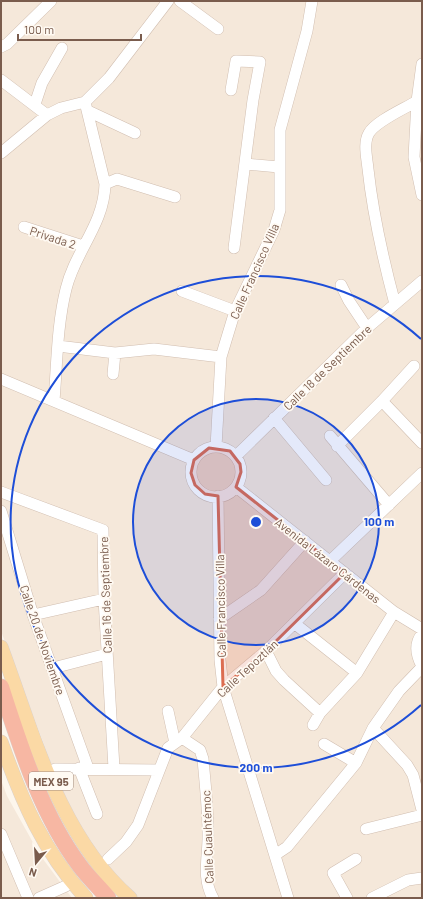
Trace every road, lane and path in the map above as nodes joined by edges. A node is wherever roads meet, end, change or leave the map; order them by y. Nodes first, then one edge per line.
1 (51, 1) edge
2 (168, 1) edge
3 (180, 1) edge
4 (312, 1) edge
5 (218, 29) dead end
6 (1, 47) edge
7 (62, 48) dead end
8 (422, 64) edge
9 (1, 80) edge
10 (231, 90) dead end
11 (417, 101) junction
12 (35, 104) junction
13 (86, 107) junction
14 (47, 115) junction
15 (135, 133) dead end
16 (1, 153) edge
17 (246, 164) junction
18 (279, 167) junction
19 (105, 184) junction
20 (422, 195) edge
21 (175, 197) dead end
22 (24, 228) dead end
23 (83, 246) junction
24 (234, 248) dead end
25 (422, 281) edge
26 (341, 285) dead end
27 (182, 291) dead end
28 (395, 304) junction
29 (235, 311) junction
30 (367, 328) junction
31 (58, 346) junction
32 (115, 352) junction
33 (221, 357) junction
34 (414, 366) dead end
35 (114, 374) dead end
36 (1, 379) edge
37 (54, 401) junction
38 (382, 401) junction
39 (274, 418) junction
40 (330, 436) dead end
41 (422, 443) edge
42 (337, 446) junction
43 (216, 447) junction
44 (236, 456) junction
45 (194, 460) junction
46 (422, 473) edge
47 (326, 480) dead end
48 (236, 487) junction
49 (1, 492) edge
50 (218, 496) junction
51 (389, 505) junction
52 (1, 511) edge
53 (305, 541) junction
54 (330, 561) junction
55 (345, 573) junction
56 (104, 599) junction
57 (394, 612) junction
58 (33, 615) junction
59 (219, 619) junction
60 (294, 623) junction
61 (422, 630) edge
62 (422, 634) edge
63 (1, 648) edge
64 (266, 651) junction
65 (107, 654) junction
66 (422, 666) edge
67 (52, 668) junction
68 (357, 673) junction
69 (1, 687) edge
70 (223, 687) junction
71 (168, 711) dead end
72 (320, 713) junction
73 (1, 719) edge
74 (313, 724) dead end
75 (373, 728) junction
76 (178, 740) junction
77 (1, 742) edge
78 (324, 744) dead end
79 (356, 763) junction
80 (83, 768) junction
81 (114, 768) junction
82 (55, 769) dead end
83 (159, 770) junction
84 (422, 810) edge
85 (97, 814) dead end
86 (422, 815) edge
87 (366, 829) dead end
88 (1, 834) edge
89 (4, 847) edge
90 (275, 856) junction
91 (108, 859) dead end
92 (356, 859) dead end
93 (422, 878) edge
94 (66, 886) dead end
95 (28, 898) edge
96 (39, 898) edge
97 (86, 898) edge
98 (96, 898) edge
99 (108, 898) edge
100 (130, 898) edge
101 (213, 898) edge
102 (288, 898) edge
103 (347, 898) edge
104 (372, 898) edge

1 - 6 street
2 - 13 street
3 - 5 street
4 - 18 street, Calle Francisco Villa
7 - 12 street
8 - 11 street
9 - 12 street
10 - 17 street
11 - 20 street
11 - 28 street
12 - 14 street
13 - 14 street
13 - 15 street
13 - 19 street
14 - 16 street
17 - 18 street
17 - 24 street
18 - 29 street, Calle Francisco Villa
19 - 21 street
19 - 23 street
22 - 23 street, Privada 2
23 - 31 street
25 - 28 street, Calle 18 de Septiembre
26 - 30 street
27 - 29 street
28 - 30 street, Calle 18 de Septiembre
29 - 33 street, Calle Francisco Villa
30 - 39 street, Calle 18 de Septiembre
31 - 32 street
31 - 37 street
32 - 33 street
32 - 35 street
33 - 43 street, Calle Francisco Villa
34 - 38 street
36 - 37 street
37 - 45 street
38 - 41 street
38 - 42 street
39 - 44 street, Calle 18 de Septiembre
39 - 47 street
40 - 42 street
42 - 51 street
43 - 44 street
43 - 45 street
44 - 48 street
45 - 50 street
46 - 51 street
48 - 50 street
48 - 53 street, Avenida Lázaro Cárdenas
49 - 56 street, Calle 16 de Septiembre
50 - 59 street, Calle Francisco Villa
51 - 54 street
52 - 58 street, Calle 20 de Noviembre
53 - 54 street, Avenida Lázaro Cárdenas
53 - 59 street
54 - 55 street, Avenida Lázaro Cárdenas
55 - 57 street, Avenida Lázaro Cárdenas
55 - 60 street, Calle Tepoztlán
56 - 58 street
56 - 65 street, Calle 16 de Septiembre
57 - 61 street, Avenida Lázaro Cárdenas
57 - 68 street
58 - 67 street, Calle 20 de Noviembre
59 - 70 street, Calle Francisco Villa
60 - 64 street, Calle Tepoztlán
60 - 68 street
62 - 66 street
63 - 100 main road, MEX 95
64 - 70 street, Calle Tepoztlán
64 - 72 street
65 - 67 street
65 - 81 street, Calle 16 de Septiembre
66 - 75 street
67 - 80 street, Calle 20 de Noviembre
68 - 72 street
69 - 99 highway, MEX 95
70 - 76 street, Calle Tepoztlán
70 - 90 street, Calle Francisco Villa
71 - 76 street
72 - 74 street
73 - 98 highway, MEX 95
75 - 79 street
75 - 84 street
76 - 83 street, Calle Tepoztlán
76 - 101 street, Calle Cuauhtémoc
77 - 97 main road, MEX 95
78 - 79 street
79 - 90 street
80 - 81 street
80 - 82 street
80 - 85 street, Calle 20 de Noviembre
81 - 83 street
83 - 91 street, Calle Tepoztlán
86 - 87 street
88 - 89 street
89 - 95 street
90 - 102 street, Calle Francisco Villa
92 - 103 street
93 - 104 street
94 - 96 street

